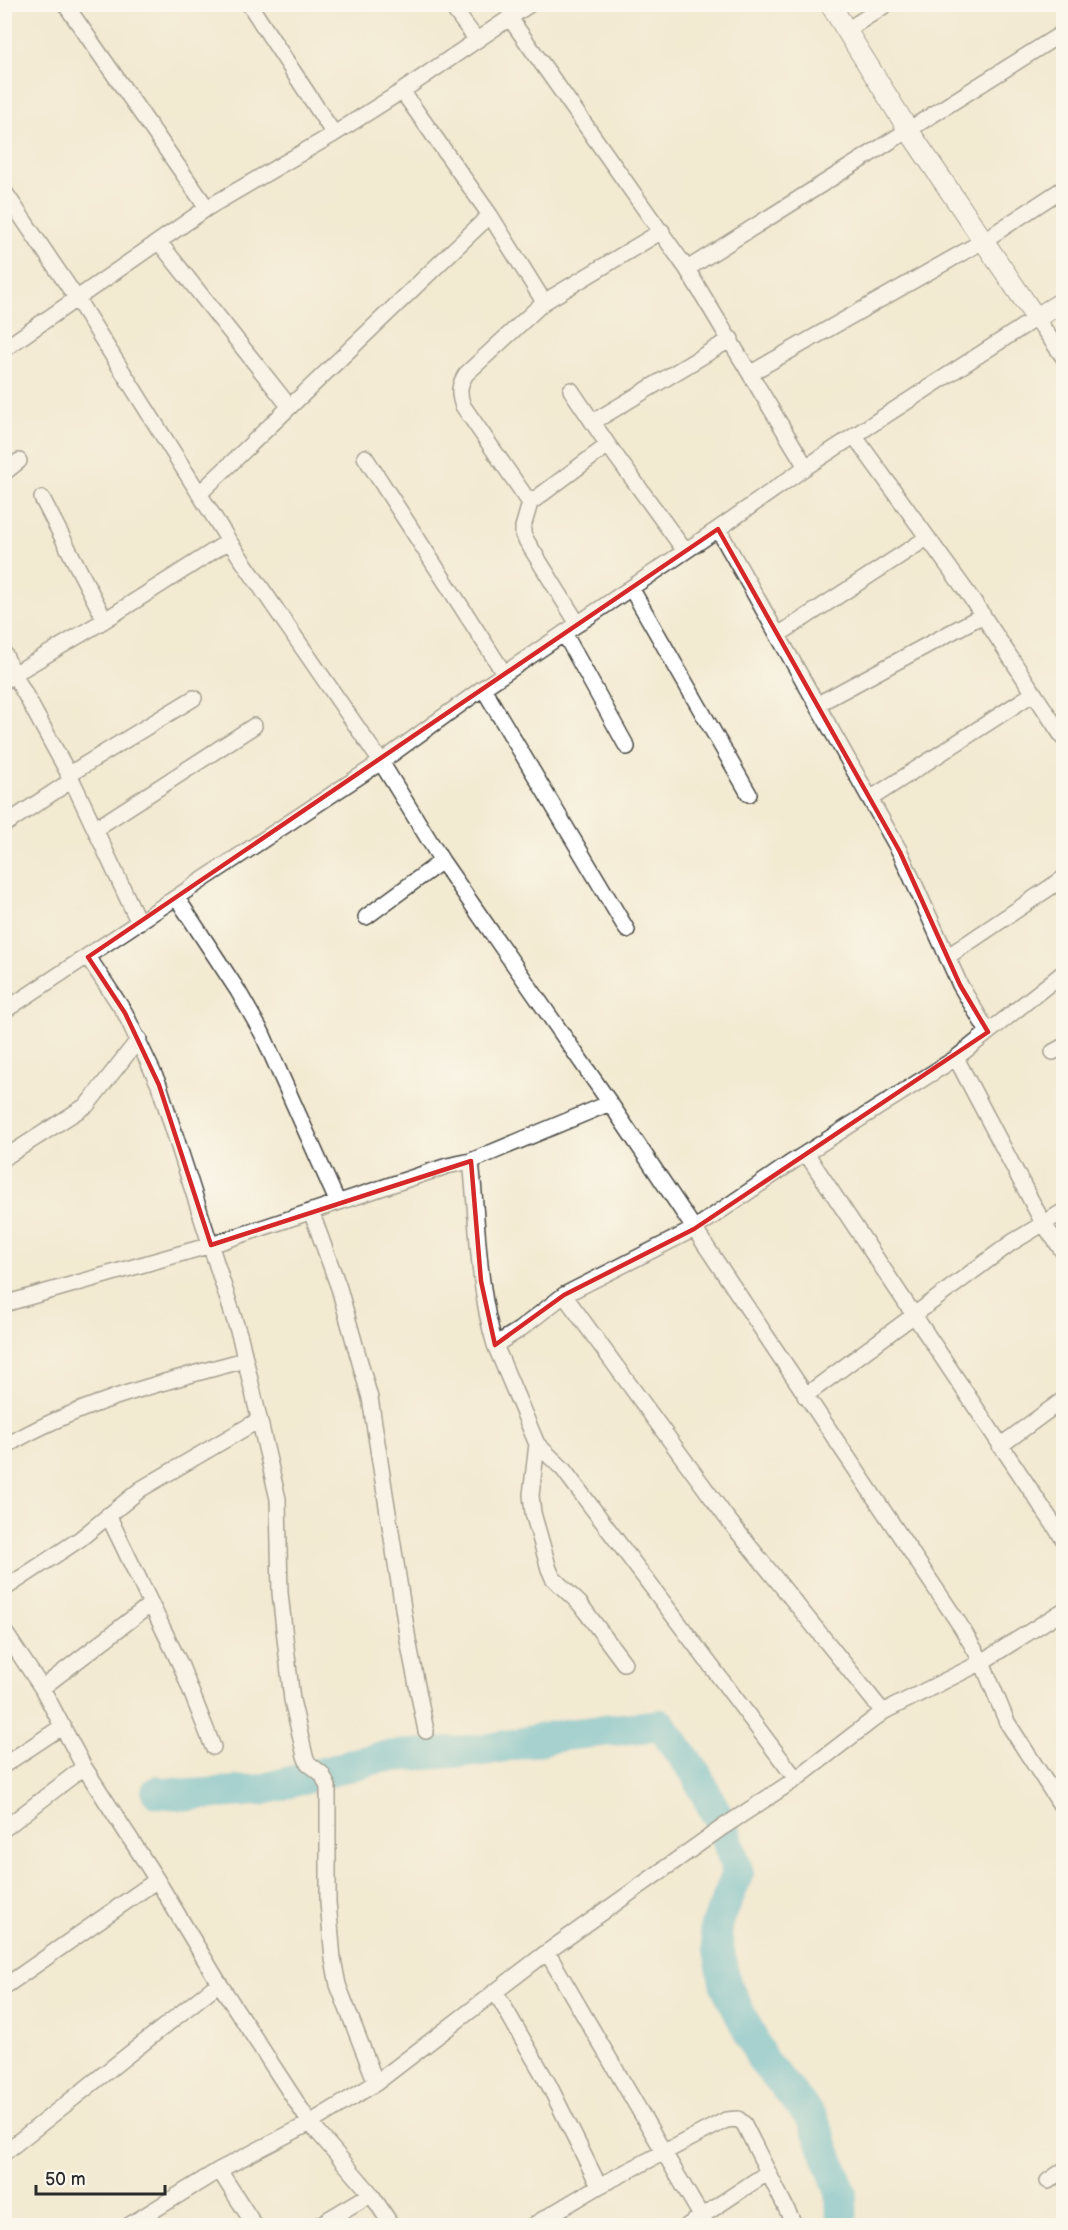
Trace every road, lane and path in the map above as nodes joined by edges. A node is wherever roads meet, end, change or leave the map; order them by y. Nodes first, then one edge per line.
1 (65, 4) edge
2 (249, 4) edge
3 (450, 4) edge
4 (530, 4) edge
5 (830, 4) edge
6 (887, 4) edge
7 (509, 17) junction
8 (848, 30) junction
9 (1064, 32) edge
10 (476, 39) junction
11 (402, 91) junction
12 (909, 131) junction
13 (334, 134) junction
14 (1064, 188) edge
15 (4, 191) edge
16 (207, 208) junction
17 (490, 215) junction
18 (662, 231) junction
19 (983, 241) junction
20 (159, 242) junction
21 (687, 268) junction
22 (77, 299) junction
23 (1064, 301) edge
24 (544, 302) junction
25 (1035, 318) junction
26 (731, 339) junction
27 (4, 349) edge
28 (1064, 358) edge
29 (751, 373) junction
30 (571, 390) dead end
31 (289, 406) junction
32 (593, 422) junction
33 (855, 437) junction
34 (608, 445) junction
35 (365, 457) dead end
36 (20, 461) dead end
37 (806, 467) junction
38 (4, 472) edge
39 (199, 494) junction
40 (42, 498) dead end
41 (530, 503) junction
42 (718, 529) junction
43 (927, 538) junction
44 (229, 541) junction
45 (685, 551) junction
46 (632, 588) junction
47 (983, 615) junction
48 (105, 620) junction
49 (578, 624) junction
50 (564, 633) junction
51 (778, 635) junction
52 (4, 653) edge
53 (504, 673) junction
54 (9, 677) edge
55 (483, 688) junction
56 (1034, 693) junction
57 (194, 698) dead end
58 (818, 704) junction
59 (254, 726) dead end
60 (1064, 739) edge
61 (627, 747) dead end
62 (381, 762) junction
63 (70, 777) junction
64 (749, 794) dead end
65 (870, 799) junction
66 (4, 825) edge
67 (95, 829) junction
68 (441, 861) junction
69 (1064, 878) edge
70 (177, 898) junction
71 (366, 917) dead end
72 (139, 923) junction
73 (627, 930) dead end
74 (88, 957) junction
75 (947, 957) junction
76 (1064, 972) edge
77 (4, 1011) edge
78 (988, 1032) junction
79 (139, 1039) junction
80 (956, 1058) junction
81 (610, 1103) junction
82 (806, 1153) junction
83 (4, 1158) edge
84 (471, 1161) junction
85 (337, 1201) junction
86 (311, 1211) junction
87 (1064, 1211) edge
88 (1043, 1223) junction
89 (694, 1229) junction
90 (211, 1245) junction
91 (1064, 1253) edge
92 (564, 1295) junction
93 (4, 1304) edge
94 (914, 1315) junction
95 (495, 1345) junction
96 (245, 1360) junction
97 (805, 1396) junction
98 (1064, 1399) edge
99 (259, 1420) junction
100 (537, 1444) junction
101 (1000, 1446) junction
102 (4, 1448) edge
103 (108, 1515) junction
104 (1064, 1540) edge
105 (4, 1588) edge
106 (151, 1604) junction
107 (1063, 1610) edge
108 (4, 1631) edge
109 (982, 1662) junction
110 (624, 1663) dead end
111 (42, 1688) junction
112 (883, 1712) junction
113 (63, 1726) junction
114 (426, 1731) dead end
115 (213, 1747) dead end
116 (4, 1765) edge
117 (84, 1767) junction
118 (796, 1779) junction
119 (1064, 1810) edge
120 (4, 1828) edge
121 (158, 1880) junction
122 (547, 1952) junction
123 (219, 1983) junction
124 (4, 1987) edge
125 (495, 1991) junction
126 (375, 2083) junction
127 (309, 2123) junction
128 (664, 2151) junction
129 (4, 2153) edge
130 (219, 2170) junction
131 (1064, 2170) edge
132 (767, 2174) junction
133 (1048, 2181) dead end
134 (599, 2186) junction
135 (370, 2194) junction
136 (704, 2221) edge
137 (134, 2224) edge
138 (255, 2226) edge
139 (317, 2226) edge
140 (392, 2226) edge
141 (532, 2226) edge
142 (687, 2226) edge
143 (795, 2226) edge

1 - 16 street
2 - 13 street
3 - 10 street
4 - 7 street
5 - 8 street
6 - 8 street
7 - 10 street
7 - 18 street
8 - 12 street
9 - 12 street
10 - 11 street
11 - 13 street
11 - 17 street
12 - 19 street
12 - 21 street
13 - 16 street
14 - 19 street
15 - 22 street
16 - 20 street
17 - 24 street
17 - 31 street
18 - 21 street
18 - 24 street
19 - 25 street
19 - 29 street
20 - 22 street
20 - 31 street
21 - 26 street
22 - 27 street
22 - 39 street
23 - 25 street
24 - 41 street
25 - 28 street
25 - 33 street
26 - 29 street
26 - 32 street
29 - 37 street
30 - 32 street
31 - 39 street
32 - 34 street
33 - 37 street
33 - 43 street
34 - 41 street
34 - 45 street
35 - 53 street
36 - 38 street
37 - 42 street
39 - 44 street
40 - 48 street
41 - 49 street
42 - 45 street
42 - 51 street
43 - 47 street
43 - 51 street
44 - 48 street
44 - 62 street
45 - 46 street
46 - 49 street
46 - 64 street
47 - 56 street
47 - 58 street
48 - 54 street
49 - 50 street
50 - 53 street
50 - 61 street
51 - 58 street
52 - 54 street
53 - 55 street
54 - 63 street
55 - 62 street
55 - 73 street
56 - 60 street
56 - 65 street
57 - 63 street
58 - 65 street
59 - 67 street
62 - 68 street
62 - 70 street
63 - 66 street
63 - 67 street
65 - 75 street
67 - 72 street
68 - 71 street
68 - 81 street
69 - 75 street
70 - 72 street
70 - 85 street
72 - 74 street
74 - 77 street
74 - 79 street
75 - 78 street
76 - 78 street
78 - 80 street
79 - 83 street
79 - 90 street
80 - 82 street
80 - 88 street
81 - 84 street
81 - 89 street
82 - 89 street
82 - 94 street
84 - 85 street
84 - 95 street
85 - 86 street
86 - 90 street
86 - 114 street
87 - 88 street
88 - 91 street
88 - 94 street
89 - 92 street
89 - 97 street
90 - 93 street
90 - 96 street
92 - 95 street
92 - 112 street
94 - 97 street
94 - 101 street
95 - 100 street
96 - 99 street
96 - 102 street
97 - 109 street
98 - 101 street
99 - 103 street
99 - 126 street
100 - 110 street
100 - 118 street
101 - 104 street
103 - 105 street
103 - 106 street
106 - 111 street
106 - 115 street
107 - 109 street
108 - 111 street
109 - 112 street
109 - 119 street
111 - 113 street
112 - 118 street
113 - 116 street
113 - 117 street
117 - 120 street
117 - 121 street
118 - 122 street
121 - 123 street
121 - 124 street
122 - 125 street
122 - 128 street
123 - 127 street
123 - 129 street
125 - 126 street
125 - 134 street
126 - 127 street
127 - 130 street
127 - 135 street
128 - 132 street
128 - 134 street
128 - 136 street
130 - 137 street
130 - 138 street
131 - 133 street
132 - 136 street
132 - 143 street
134 - 141 street
135 - 139 street
135 - 140 street
136 - 142 street

